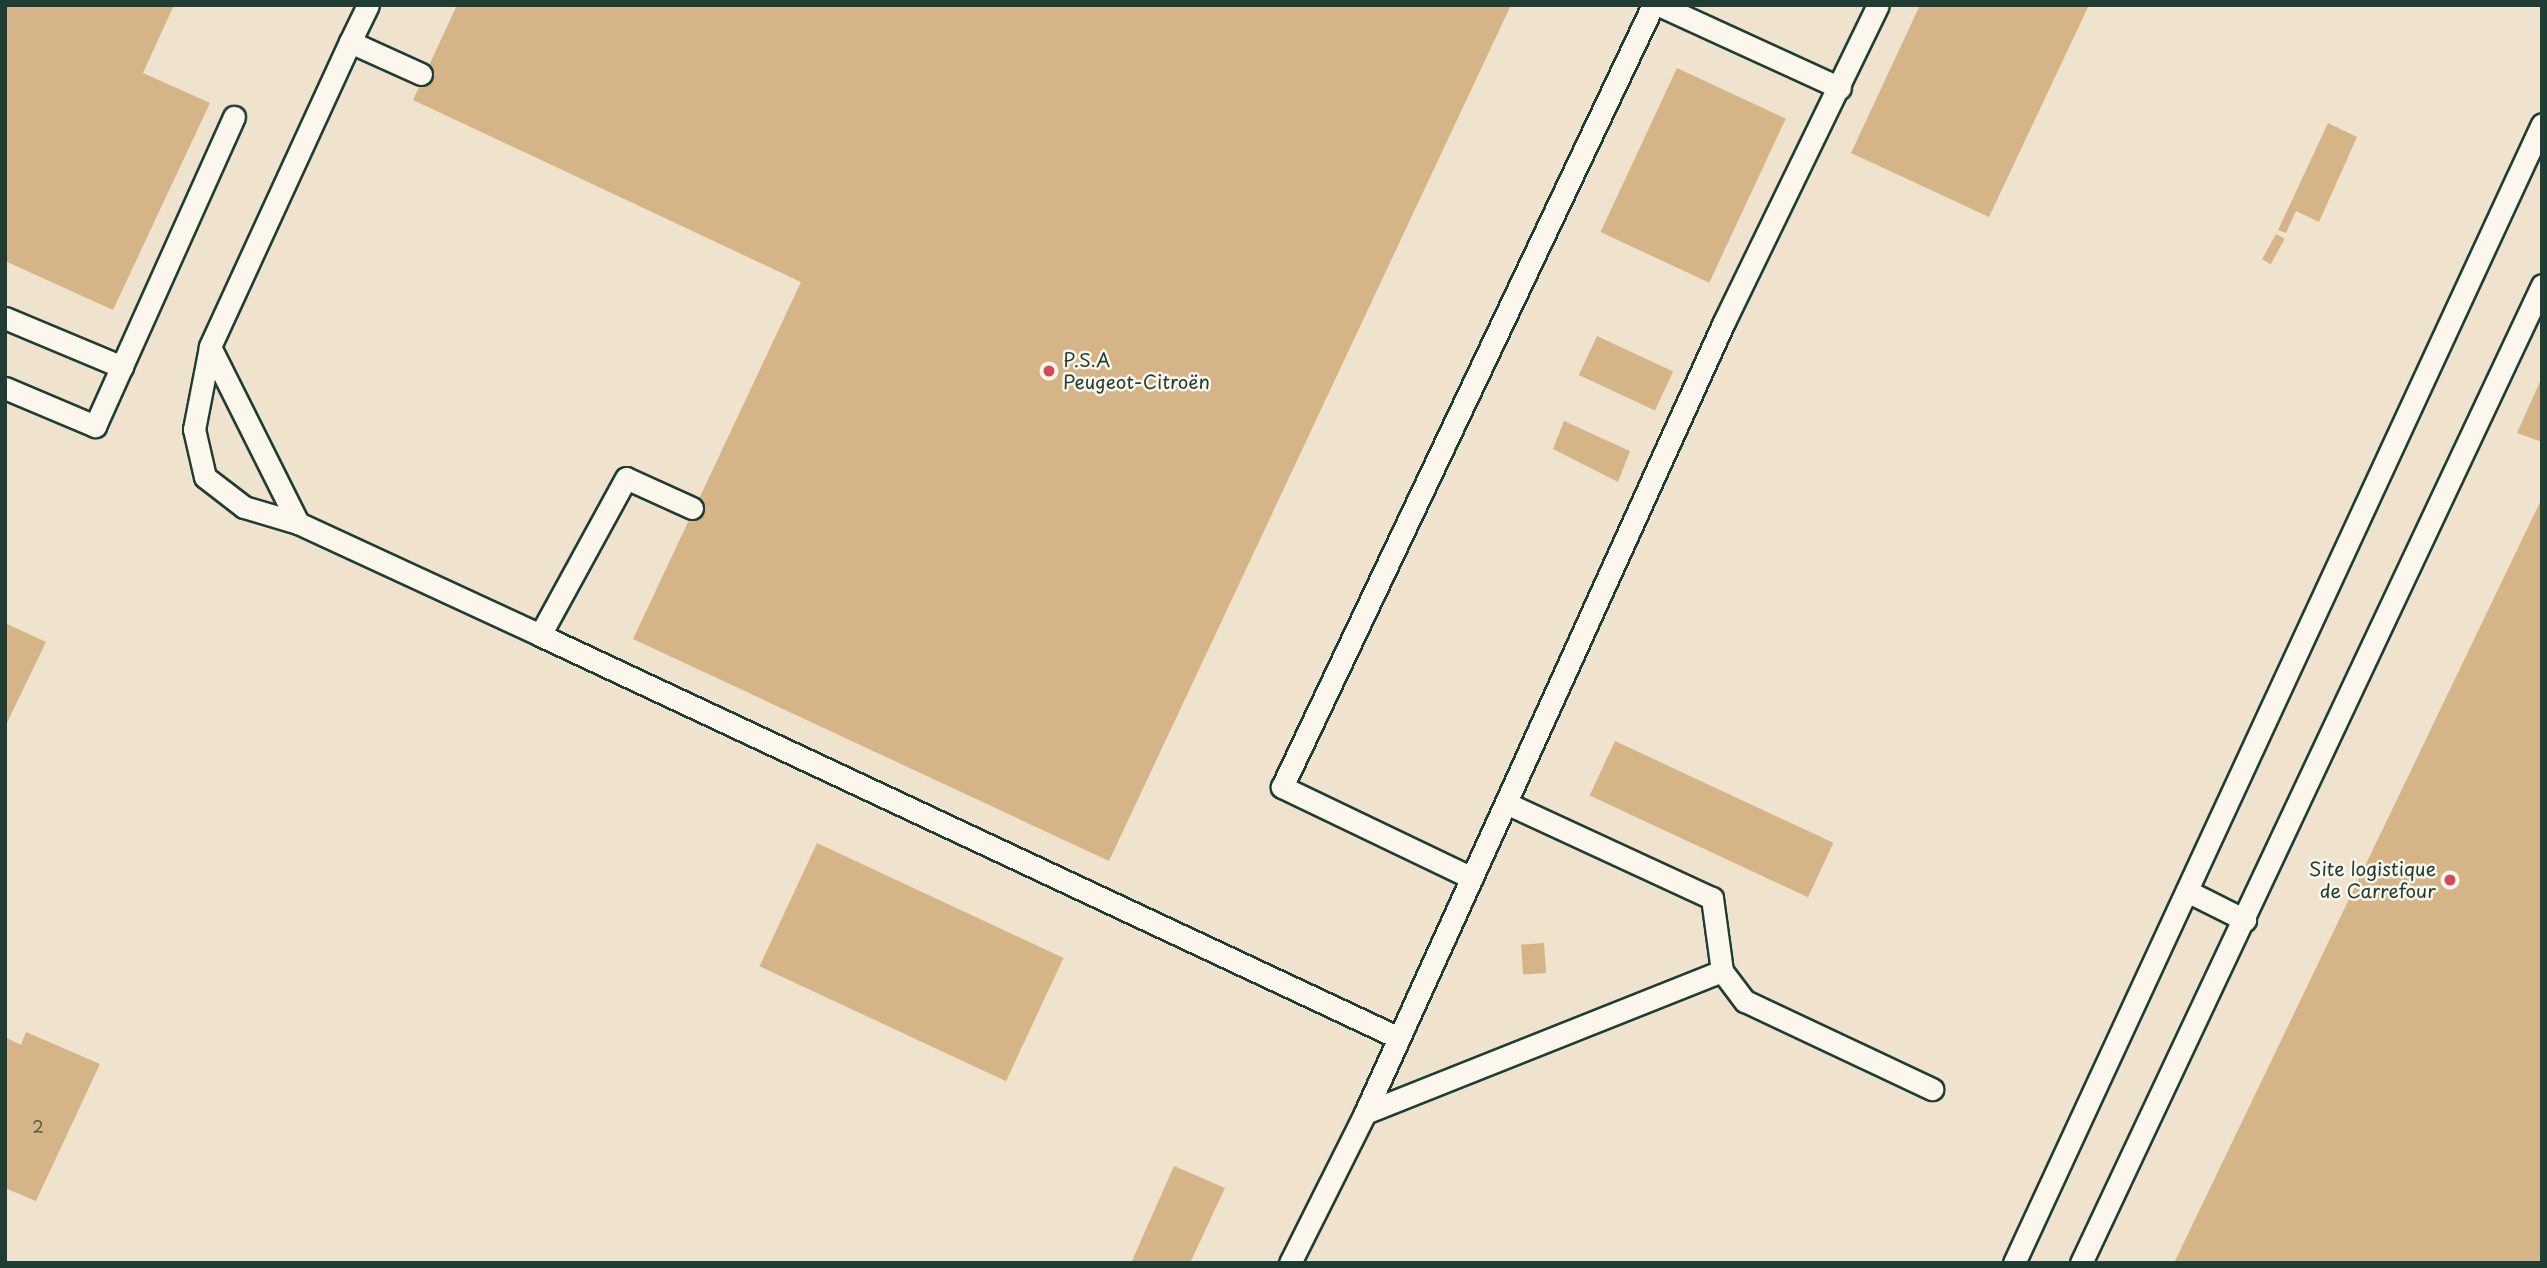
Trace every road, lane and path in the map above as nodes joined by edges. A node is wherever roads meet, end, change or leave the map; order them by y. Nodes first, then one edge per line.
1 (368, 5) edge
2 (1656, 5) edge
3 (1878, 5) edge
4 (350, 42) junction
5 (421, 74) dead end
6 (1840, 88) junction
7 (234, 117) dead end
8 (2542, 124) edge
9 (2542, 285) edge
10 (5, 317) edge
11 (210, 347) junction
12 (122, 367) junction
13 (5, 388) edge
14 (692, 508) dead end
15 (298, 523) junction
16 (540, 635) junction
17 (1506, 803) junction
18 (1472, 878) junction
19 (2187, 891) junction
20 (2245, 920) junction
21 (1723, 971) junction
22 (1399, 1038) junction
23 (1932, 1089) dead end
24 (1366, 1113) junction
25 (1290, 1263) edge
26 (2014, 1263) edge
27 (2081, 1263) edge

1 - 4 lane
2 - 6 lane
2 - 18 lane
3 - 6 lane
4 - 5 lane
4 - 11 lane
6 - 17 lane
7 - 12 lane
8 - 19 lane
9 - 20 lane
10 - 12 lane
11 - 15 lane
11 - 15 lane
12 - 13 lane
14 - 16 lane
15 - 16 lane
16 - 22 lane
17 - 18 lane
17 - 21 lane
18 - 22 lane
19 - 20 lane
19 - 26 lane
20 - 27 lane
21 - 23 lane
21 - 24 lane
22 - 24 lane
24 - 25 lane

